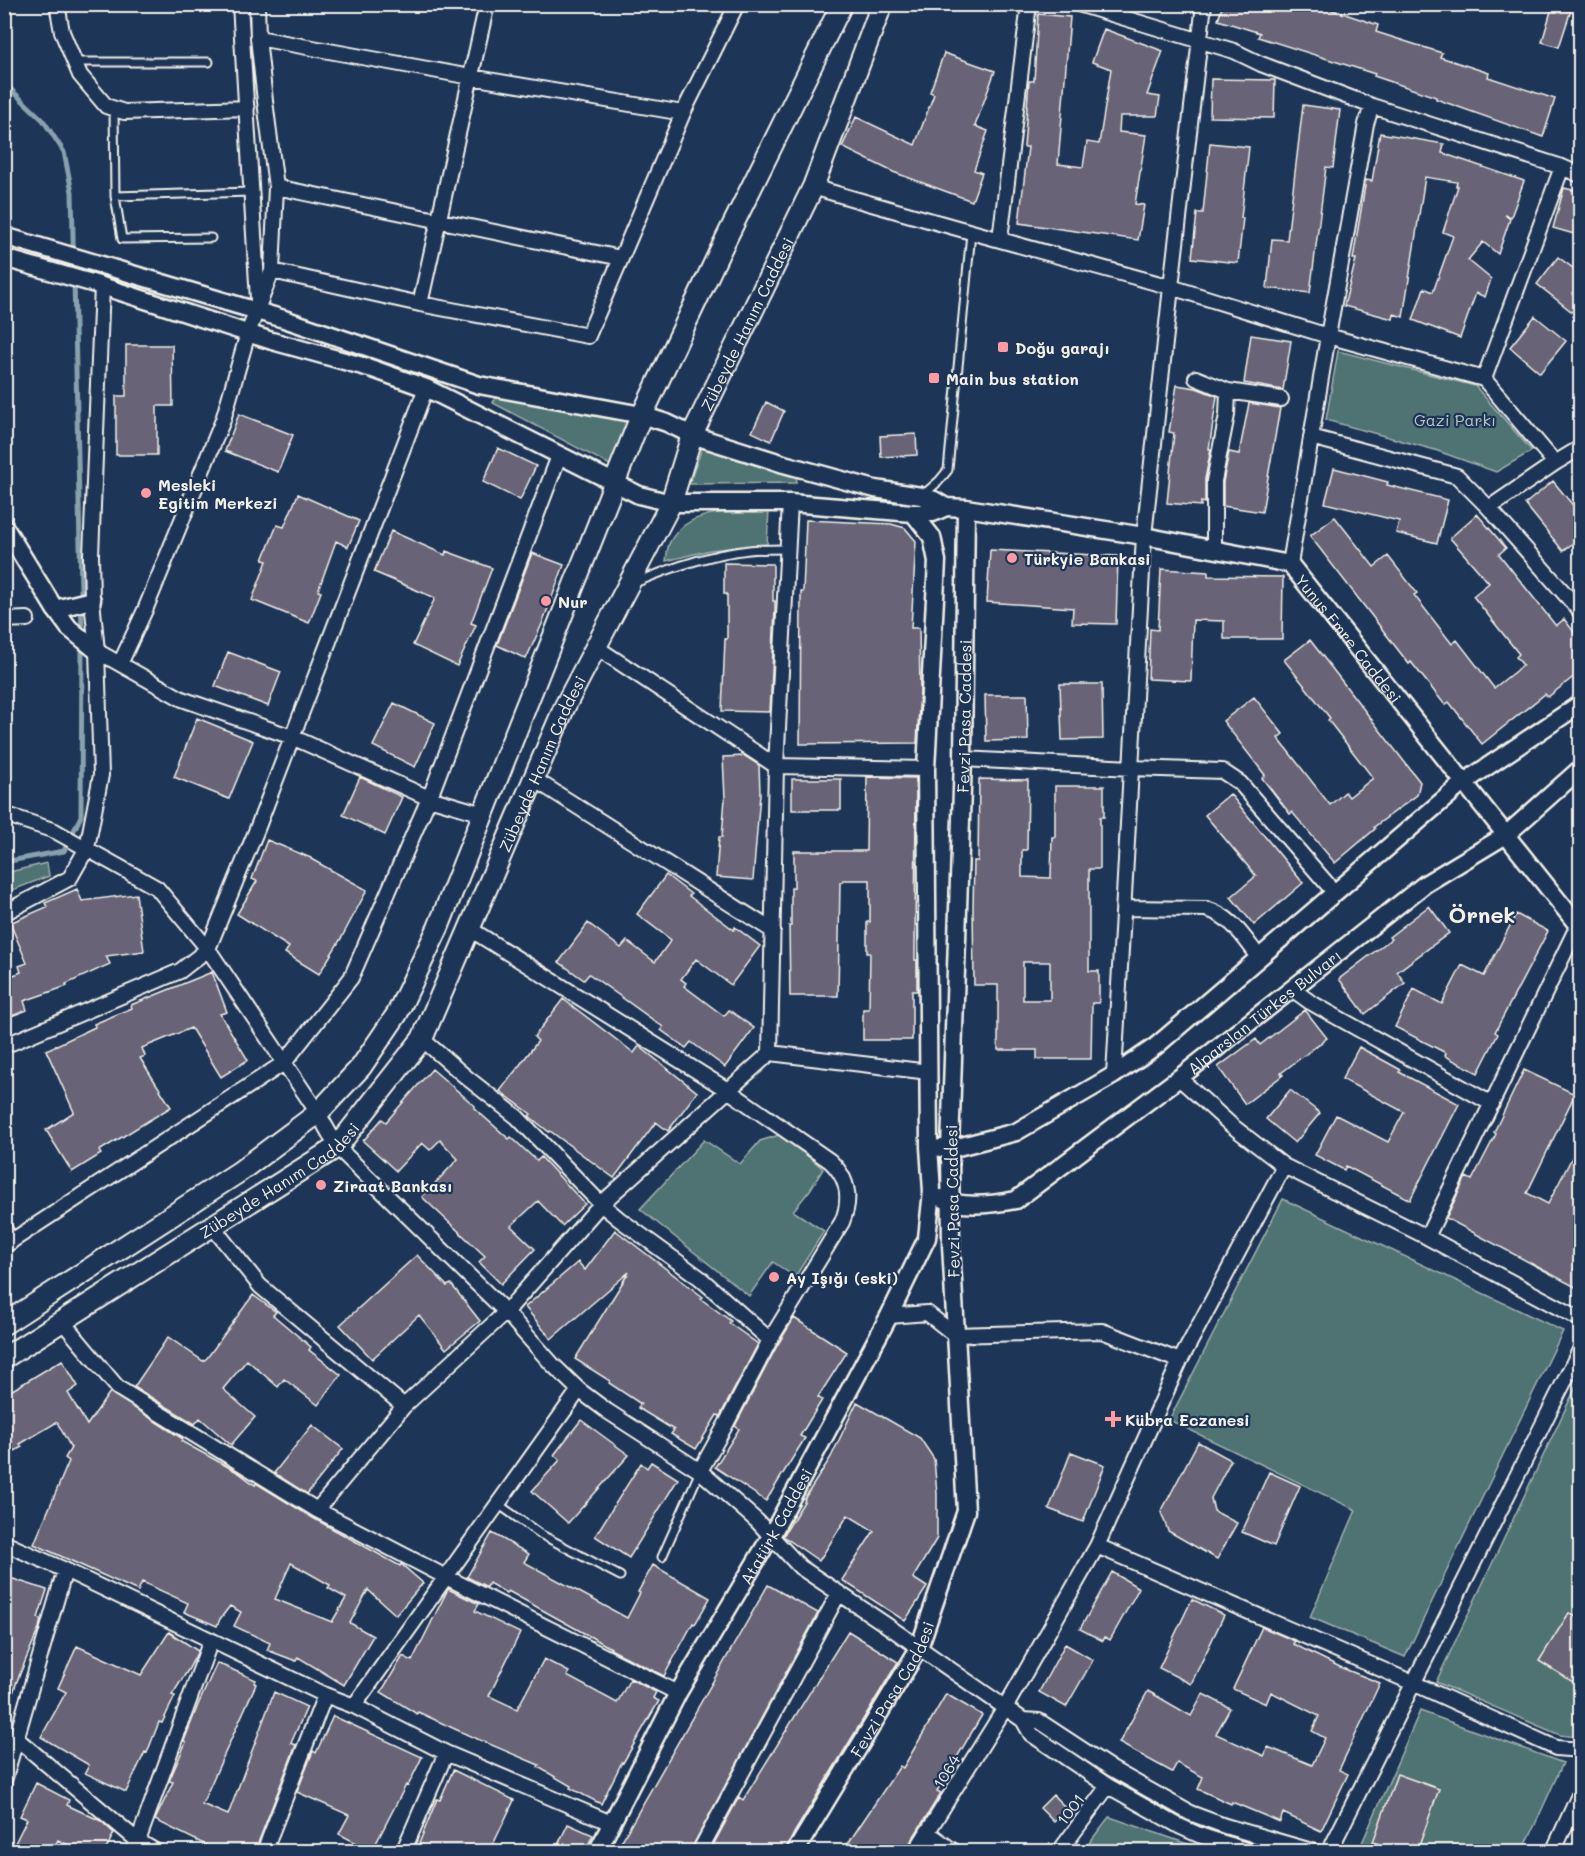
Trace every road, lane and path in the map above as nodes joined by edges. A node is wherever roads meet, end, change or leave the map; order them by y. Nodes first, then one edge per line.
1 (57, 4) edge
2 (240, 4) edge
3 (257, 4) edge
4 (487, 4) edge
5 (737, 4) edge
6 (842, 4) edge
7 (882, 4) edge
8 (1029, 4) edge
9 (1078, 4) edge
10 (1204, 4) edge
11 (258, 38) junction
12 (1199, 40) junction
13 (74, 62) junction
14 (209, 62) dead end
15 (471, 77) junction
16 (1372, 106) junction
17 (114, 108) junction
18 (247, 108) junction
19 (683, 113) junction
20 (1562, 167) junction
21 (1581, 175) edge
22 (276, 187) junction
23 (813, 187) junction
24 (251, 192) junction
25 (115, 196) junction
26 (439, 220) junction
27 (971, 233) junction
28 (4, 236) edge
29 (211, 238) dead end
30 (1000, 239) junction
31 (4, 258) edge
32 (621, 258) junction
33 (272, 271) junction
34 (102, 286) junction
35 (1171, 287) junction
36 (420, 304) junction
37 (257, 308) junction
38 (248, 333) junction
39 (1328, 336) junction
40 (1196, 378) dead end
41 (1484, 379) junction
42 (426, 388) junction
43 (1228, 392) junction
44 (1281, 399) dead end
45 (642, 415) junction
46 (692, 435) junction
47 (1311, 437) junction
48 (1581, 448) edge
49 (559, 456) junction
50 (1555, 463) junction
51 (614, 484) junction
52 (921, 496) junction
53 (671, 503) junction
54 (790, 503) junction
55 (946, 507) junction
56 (966, 508) junction
57 (1489, 508) junction
58 (913, 513) junction
59 (4, 526) edge
60 (1144, 536) junction
61 (787, 549) junction
62 (1214, 550) junction
63 (1290, 564) junction
64 (627, 587) junction
65 (89, 601) junction
66 (61, 608) junction
67 (1581, 611) edge
68 (27, 619) dead end
69 (4, 620) edge
70 (596, 647) junction
71 (93, 649) junction
72 (120, 664) junction
73 (1581, 705) edge
74 (292, 737) junction
75 (963, 759) junction
76 (776, 766) junction
77 (1131, 768) junction
78 (1581, 769) edge
79 (926, 770) junction
80 (534, 779) junction
81 (1463, 783) junction
82 (429, 798) junction
83 (4, 814) edge
84 (483, 814) junction
85 (1506, 835) junction
86 (86, 848) junction
87 (1335, 893) junction
88 (1124, 908) junction
89 (4, 913) edge
90 (1579, 927) edge
91 (470, 929) junction
92 (773, 931) junction
93 (208, 949) junction
94 (1260, 957) junction
95 (1292, 988) junction
96 (422, 1039) junction
97 (4, 1046) edge
98 (771, 1053) junction
99 (284, 1063) junction
100 (929, 1072) junction
101 (1114, 1075) junction
102 (1179, 1078) junction
103 (729, 1090) junction
104 (1492, 1104) junction
105 (318, 1113) junction
106 (337, 1147) junction
107 (930, 1147) junction
108 (950, 1149) junction
109 (1284, 1166) junction
110 (932, 1191) junction
111 (950, 1203) junction
112 (601, 1204) junction
113 (212, 1226) junction
114 (4, 1228) edge
115 (1427, 1237) junction
116 (8, 1244) edge
117 (506, 1312) junction
118 (889, 1316) junction
119 (1581, 1319) edge
120 (62, 1321) junction
121 (4, 1324) edge
122 (955, 1335) junction
123 (770, 1340) junction
124 (1581, 1350) edge
125 (4, 1358) edge
126 (1180, 1362) junction
127 (579, 1390) junction
128 (404, 1406) junction
129 (700, 1471) junction
130 (498, 1504) junction
131 (317, 1510) junction
132 (771, 1536) junction
133 (4, 1543) edge
134 (1098, 1546) junction
135 (662, 1557) dead end
136 (65, 1570) junction
137 (621, 1576) dead end
138 (446, 1578) junction
139 (839, 1593) junction
140 (211, 1640) junction
141 (919, 1648) junction
142 (1413, 1683) junction
143 (678, 1693) junction
144 (326, 1695) junction
145 (354, 1706) junction
146 (1005, 1708) junction
147 (1023, 1720) junction
148 (17, 1738) junction
149 (1581, 1750) edge
150 (446, 1753) junction
151 (4, 1781) edge
152 (1108, 1786) junction
153 (1581, 1794) edge
154 (611, 1823) junction
155 (927, 1832) junction
156 (135, 1846) edge
157 (157, 1851) edge
158 (264, 1851) edge
159 (404, 1851) edge
160 (597, 1851) edge
161 (699, 1851) edge
162 (795, 1851) edge
163 (915, 1851) edge
164 (955, 1851) edge
165 (1059, 1851) edge
166 (1251, 1851) edge
167 (1315, 1851) edge
168 (1329, 1851) edge
169 (1553, 1851) edge

1 - 13 street
2 - 18 street
3 - 11 street
4 - 15 street
5 - 19 street
6 - 45 main road, Zübeyde Hanım Caddesi
7 - 23 main road, Zübeyde Hanım Caddesi
8 - 30 street
9 - 12 street
10 - 12 street
11 - 15 street
11 - 22 street
12 - 16 street
12 - 35 street
13 - 14 lane
13 - 17 street
15 - 19 street
15 - 26 street
16 - 20 street
16 - 39 street
17 - 18 street
17 - 25 lane
18 - 24 street
19 - 32 street
20 - 21 street
20 - 41 street
22 - 26 street
22 - 33 street
23 - 27 street
23 - 46 main road, Zübeyde Hanım Caddesi
24 - 25 lane
24 - 37 street
25 - 29 lane
26 - 32 street
26 - 36 street
27 - 30 street
27 - 52 lane
28 - 37 street
30 - 35 street
31 - 34 street
32 - 36 street
33 - 36 street
33 - 37 street
34 - 38 street
34 - 65 street
35 - 39 street
35 - 60 street
37 - 38 street
37 - 45 street
38 - 42 street
38 - 72 street
39 - 41 street
39 - 47 street
40 - 43 street
41 - 50 street
42 - 49 street
42 - 74 street
43 - 44 street
43 - 62 street
45 - 46 street
45 - 51 main road, Zübeyde Hanım Caddesi
46 - 52 street
46 - 53 main road, Zübeyde Hanım Caddesi
47 - 57 street
47 - 63 street
48 - 50 street
49 - 51 street
49 - 82 street
50 - 57 street
51 - 53 street
51 - 84 main road, Zübeyde Hanım Caddesi
52 - 55 street
53 - 54 street
53 - 64 main road, Zübeyde Hanım Caddesi
54 - 58 street
54 - 61 street
55 - 56 street, Yunus Emre Caddesi
55 - 58 street
56 - 60 street, Yunus Emre Caddesi
56 - 75 street, Fevzi Pasa Caddesi
57 - 67 street
58 - 79 street, Fevzi Pasa Caddesi
59 - 66 street
60 - 62 street, Yunus Emre Caddesi
60 - 77 street
61 - 64 lane
61 - 76 street
62 - 63 street, Yunus Emre Caddesi
63 - 81 street, Yunus Emre Caddesi
64 - 70 main road, Zübeyde Hanım Caddesi
65 - 66 street
65 - 71 street
66 - 71 street
68 - 69 street
70 - 76 street
70 - 80 main road, Zübeyde Hanım Caddesi
71 - 72 street
71 - 86 street
72 - 74 street
73 - 81 street
74 - 82 street
74 - 93 street
75 - 77 street
75 - 108 street, Fevzi Pasa Caddesi
76 - 79 street
76 - 92 street
77 - 87 street
77 - 88 street
78 - 85 street, Alparslan Türkes Bulvarı
79 - 100 street, Fevzi Pasa Caddesi
80 - 91 main road, Zübeyde Hanım Caddesi
80 - 92 street
81 - 85 street, Yunus Emre Caddesi
81 - 87 street
82 - 84 street
82 - 99 street
83 - 86 street
84 - 105 main road, Zübeyde Hanım Caddesi
85 - 90 street, Yunus Emre Caddesi
85 - 95 street, Alparslan Türkes Bulvarı
86 - 89 street
86 - 93 street
87 - 94 street
88 - 94 street
88 - 101 street
90 - 104 street
91 - 96 main road, Zübeyde Hanım Caddesi
91 - 103 street
92 - 98 street
93 - 97 street
93 - 99 street
94 - 101 street
95 - 102 street, Alparslan Türkes Bulvarı
95 - 104 street
96 - 106 main road, Zübeyde Hanım Caddesi
96 - 112 street
98 - 100 street
98 - 103 street
99 - 105 street
99 - 116 street
100 - 107 street, Fevzi Pasa Caddesi
101 - 108 street
102 - 109 street
102 - 111 street, Alparslan Türkes Bulvarı
103 - 112 street
103 - 123 street
104 - 115 street
105 - 106 street
105 - 121 main road, Zübeyde Hanım Caddesi
106 - 113 main road, Zübeyde Hanım Caddesi
106 - 117 street
107 - 108 street
107 - 110 street, Fevzi Pasa Caddesi
108 - 111 street, Fevzi Pasa Caddesi
109 - 115 street
109 - 126 street, 1064
110 - 111 street
110 - 118 street, Atatürk Caddesi
111 - 122 street, Fevzi Pasa Caddesi
112 - 117 street
112 - 123 street
113 - 120 main road, Zübeyde Hanım Caddesi
113 - 128 street
114 - 116 street
115 - 119 street
117 - 127 street
117 - 128 street
118 - 122 street
118 - 132 street, Atatürk Caddesi
120 - 125 main road, Zübeyde Hanım Caddesi
120 - 131 street
122 - 126 street
122 - 141 street, Fevzi Pasa Caddesi
123 - 129 street
124 - 142 street
126 - 134 street, 1064
127 - 129 street
127 - 130 street
128 - 131 street
129 - 132 street
129 - 135 lane
130 - 137 lane
130 - 138 street
131 - 138 street
132 - 139 street
132 - 143 street, Atatürk Caddesi
133 - 136 street
134 - 142 street
134 - 146 street, 1064
136 - 140 street
136 - 148 street
138 - 143 street
138 - 145 street
139 - 141 street
139 - 161 street
140 - 144 street
140 - 156 street
141 - 146 street
141 - 162 street, Fevzi Pasa Caddesi
142 - 149 street
142 - 168 street
143 - 154 street, Atatürk Caddesi
144 - 145 street
144 - 158 street
145 - 150 street
146 - 147 street
146 - 155 street, 1064
147 - 152 street
147 - 167 street
148 - 151 street
148 - 156 street
150 - 154 street
150 - 159 street
152 - 165 street, 1001
152 - 166 street
153 - 169 street
154 - 160 street, Atatürk Caddesi
155 - 163 street, 1064
155 - 164 street
156 - 157 street

